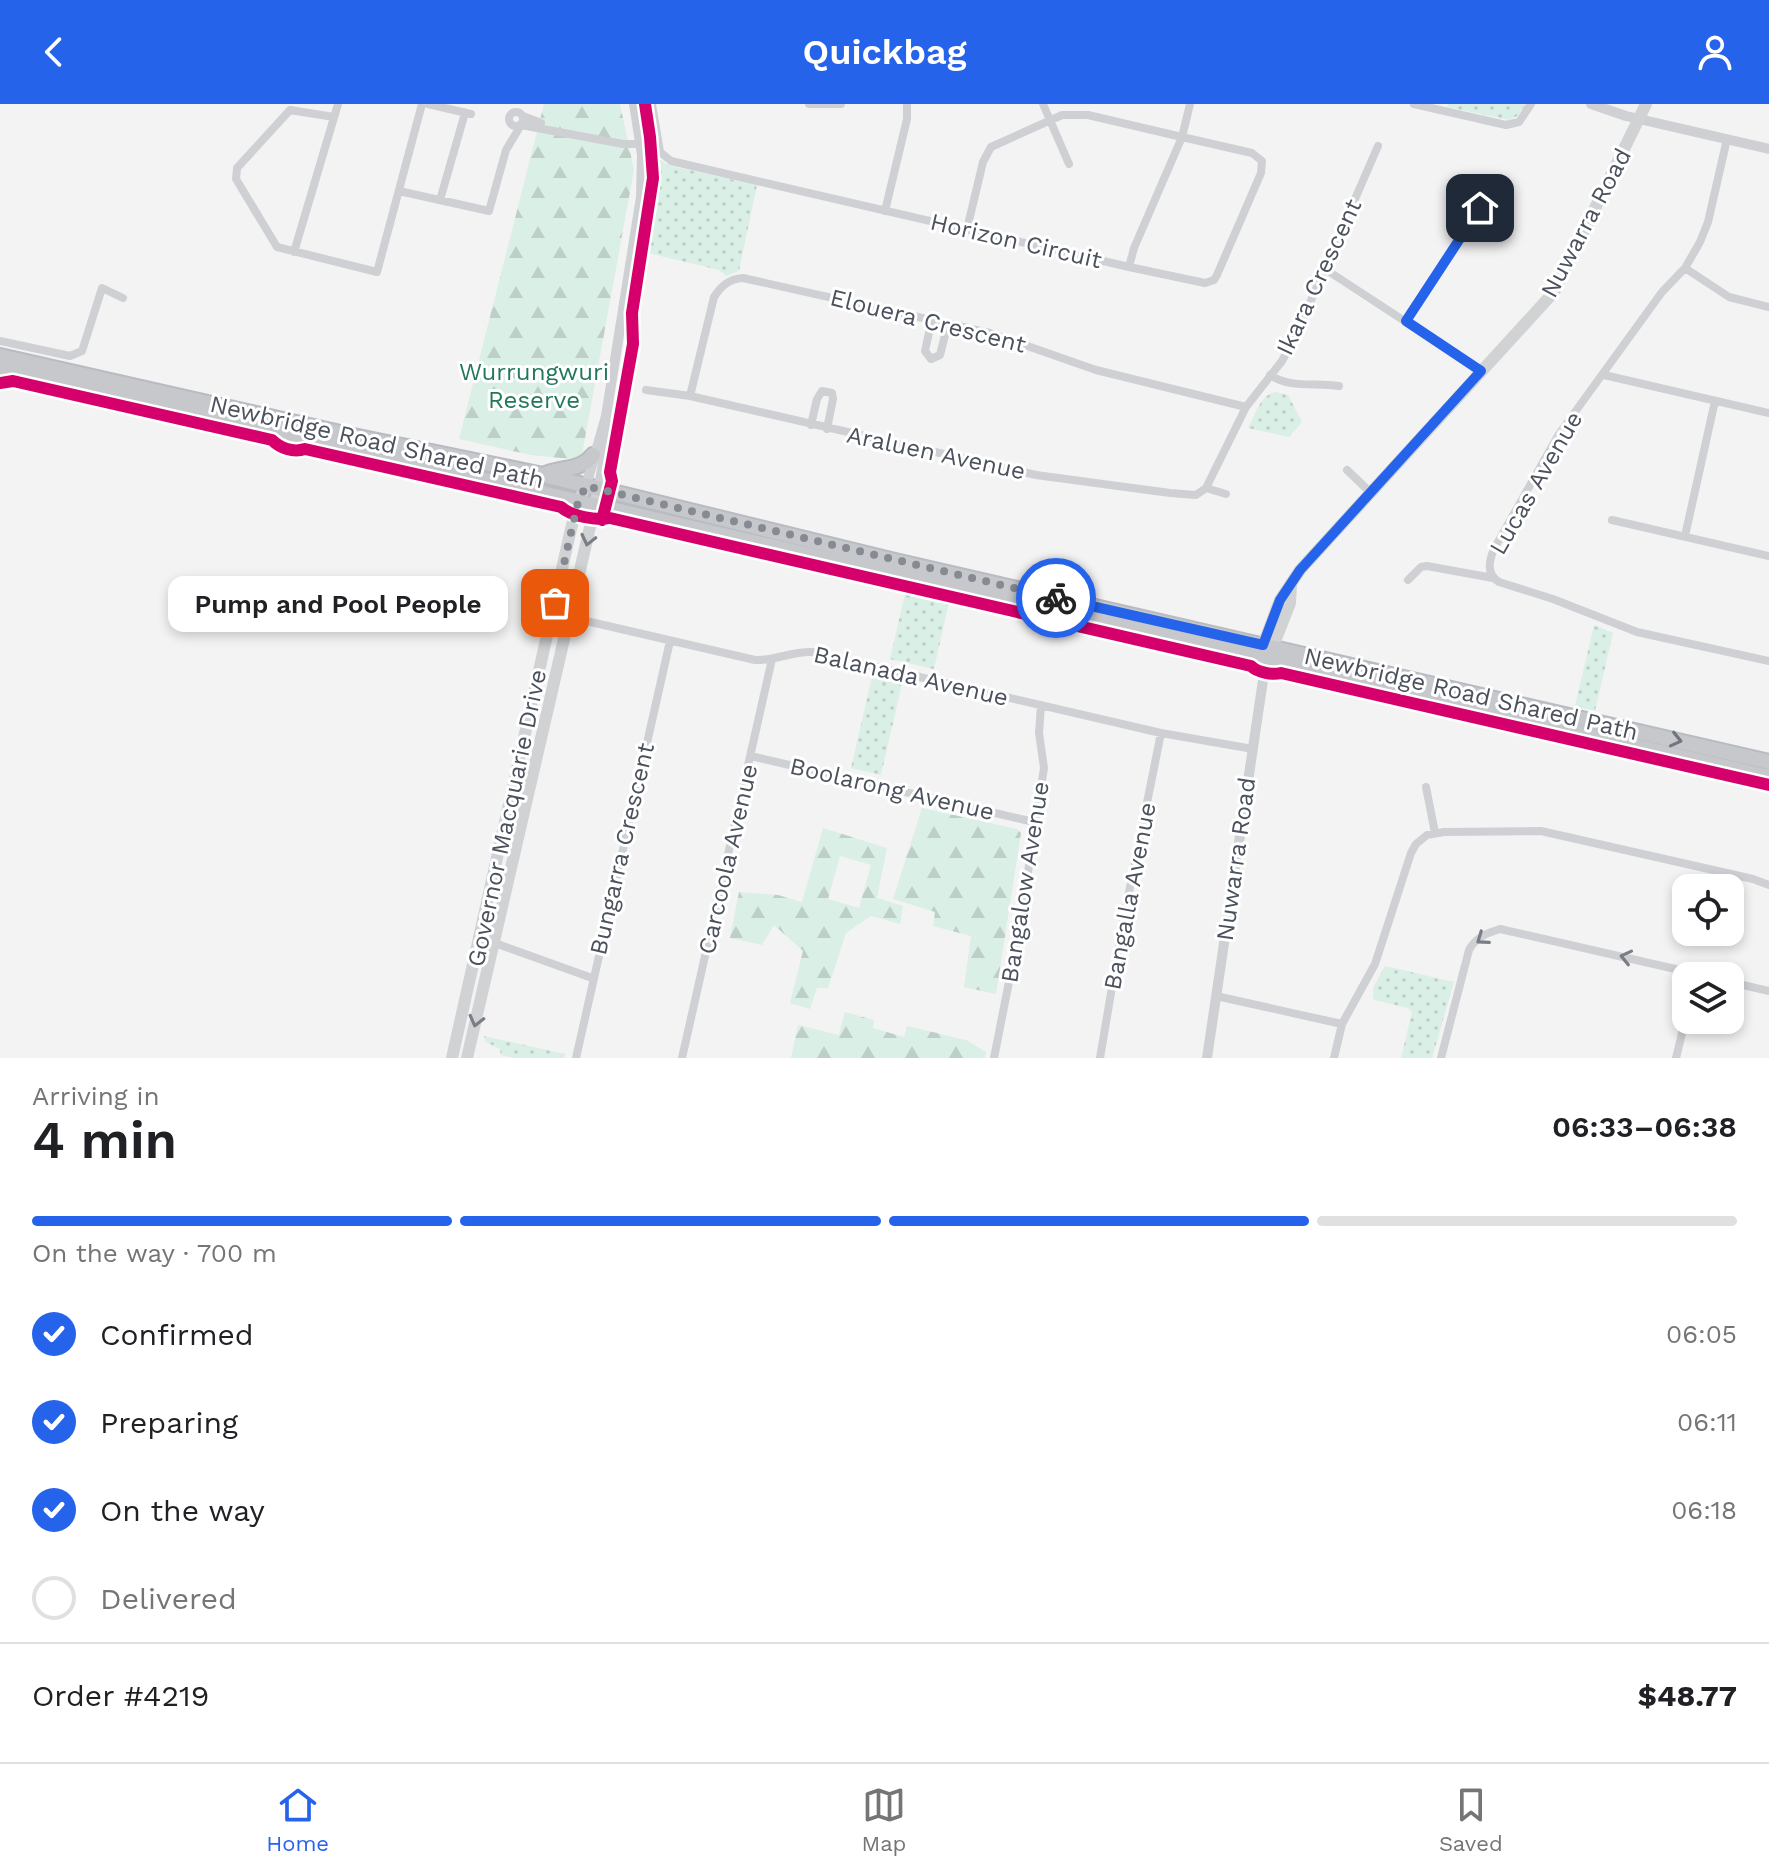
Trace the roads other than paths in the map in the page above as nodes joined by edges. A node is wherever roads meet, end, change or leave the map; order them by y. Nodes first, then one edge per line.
1 (338, 104) edge
2 (425, 104) edge
3 (634, 104) edge
4 (652, 104) edge
5 (809, 104) edge
6 (841, 104) edge
7 (907, 104) edge
8 (1043, 104) edge
9 (1190, 104) edge
10 (1414, 104) edge
11 (1531, 104) edge
12 (1591, 104) edge
13 (1646, 104) edge
14 (519, 116) edge
15 (334, 117) junction
16 (1639, 119) junction
17 (1050, 120) junction
18 (1182, 137) junction
19 (1727, 139) junction
20 (641, 144) junction
21 (1378, 146) dead end
22 (1769, 149) edge
23 (1069, 164) dead end
24 (399, 191) junction
25 (1495, 198) dead end
26 (440, 200) junction
27 (885, 211) junction
28 (967, 229) junction
29 (294, 252) junction
30 (1129, 267) junction
31 (1685, 268) junction
32 (1325, 269) junction
33 (123, 298) dead end
34 (1769, 307) edge
35 (932, 319) junction
36 (1406, 321) junction
37 (948, 323) junction
38 (0, 341) edge
39 (0, 356) edge
40 (0, 370) edge
41 (1481, 371) junction
42 (1270, 375) junction
43 (1604, 375) junction
44 (1339, 386) dead end
45 (646, 390) dead end
46 (690, 396) junction
47 (1715, 401) junction
48 (1246, 407) junction
49 (1769, 413) edge
50 (606, 416) junction
51 (811, 425) junction
52 (827, 429) junction
53 (593, 455) junction
54 (1347, 470) dead end
55 (543, 475) junction
56 (592, 487) junction
57 (1206, 488) junction
58 (1370, 492) junction
59 (1226, 494) dead end
60 (578, 502) junction
61 (595, 507) junction
62 (1612, 520) dead end
63 (1685, 536) junction
64 (1769, 556) edge
65 (1493, 578) junction
66 (1408, 580) dead end
67 (569, 617) junction
68 (670, 641) junction
69 (1268, 651) junction
70 (772, 659) junction
71 (1769, 661) edge
72 (1041, 705) junction
73 (1161, 733) junction
74 (1253, 749) junction
75 (751, 756) junction
76 (1769, 762) edge
77 (1769, 777) edge
78 (1426, 787) dead end
79 (1034, 822) junction
80 (1435, 833) junction
81 (1769, 885) edge
82 (481, 938) junction
83 (494, 944) junction
84 (1672, 969) edge
85 (592, 978) junction
86 (1744, 985) edge
87 (1769, 991) edge
88 (1216, 996) junction
89 (1342, 1024) junction
90 (1682, 1034) edge
91 (452, 1058) edge
92 (467, 1058) edge
93 (576, 1058) edge
94 (682, 1058) edge
95 (994, 1058) edge
96 (1100, 1058) edge
97 (1207, 1058) edge
98 (1334, 1058) edge
99 (1441, 1058) edge
100 (1676, 1058) edge

1 - 15 street
2 - 24 street
2 - 26 street
3 - 20 street
4 - 27 street, Horizon Circuit
5 - 6 street
7 - 27 street
8 - 17 street
9 - 18 street
10 - 11 street
12 - 16 street
13 - 16 main road, Nuwarra Road
14 - 20 street
14 - 26 street
15 - 29 street
15 - 29 street
16 - 19 street
16 - 41 main road, Nuwarra Road
17 - 18 street
17 - 23 street
17 - 28 street
18 - 30 street
18 - 30 street, Horizon Circuit
19 - 22 street
19 - 31 street, Lucas Avenue
20 - 50 street
21 - 32 street, Ikara Crescent
24 - 26 street
24 - 29 street
25 - 36 street
27 - 28 street, Horizon Circuit
28 - 30 street, Horizon Circuit
31 - 34 street
31 - 43 street, Lucas Avenue
32 - 36 street
32 - 42 street, Ikara Crescent
33 - 38 street
35 - 37 street, Elouera Crescent
35 - 37 street
35 - 46 street, Elouera Crescent
36 - 41 street
37 - 48 street, Elouera Crescent
39 - 55 highway
40 - 60 highway
41 - 58 main road, Nuwarra Road
42 - 44 street
42 - 48 street, Ikara Crescent
43 - 47 street
43 - 65 street, Lucas Avenue
45 - 46 street, Araluen Avenue
46 - 51 street, Araluen Avenue
47 - 49 street
47 - 63 street
48 - 57 street, Ikara Crescent
50 - 53 street
50 - 56 street
51 - 52 street, Araluen Avenue
51 - 52 street
52 - 57 street, Araluen Avenue
53 - 55 highway
53 - 56 street
54 - 58 street
55 - 56 highway
56 - 60 main road, Governor Macquarie Drive
56 - 61 main road, Governor Macquarie Drive
56 - 69 highway
57 - 59 street, Araluen Avenue
58 - 69 main road, Nuwarra Road
60 - 61 highway
60 - 82 main road, Governor Macquarie Drive
61 -> 67 main road, Governor Macquarie Drive
61 - 69 highway
62 - 63 street
63 - 64 street
65 - 66 street
65 - 71 street, Lucas Avenue
67 - 68 street, Balanada Avenue
67 - 83 main road, Governor Macquarie Drive
68 - 70 street, Balanada Avenue
68 - 85 street, Bungarra Crescent
69 - 74 street, Nuwarra Road
69 -> 76 highway
69 - 77 highway
70 - 72 street, Balanada Avenue
70 - 75 street, Carcoola Avenue
72 - 73 street, Balanada Avenue
72 - 79 street, Bangalow Avenue
73 - 74 street, Balanada Avenue
73 - 96 street, Bangalla Avenue
74 - 88 street, Nuwarra Road
75 - 79 street, Boolarong Avenue
75 - 94 street, Carcoola Avenue
78 - 80 street
79 - 95 street, Bangalow Avenue
80 - 81 street
80 - 89 street
82 - 83 street
82 - 91 main road, Governor Macquarie Drive
83 - 85 street
83 -> 92 main road, Governor Macquarie Drive
84 -> 99 street
85 - 93 street, Bungarra Crescent
86 - 87 street
88 - 89 street
88 - 97 street, Nuwarra Road
89 - 98 street
90 - 100 street

